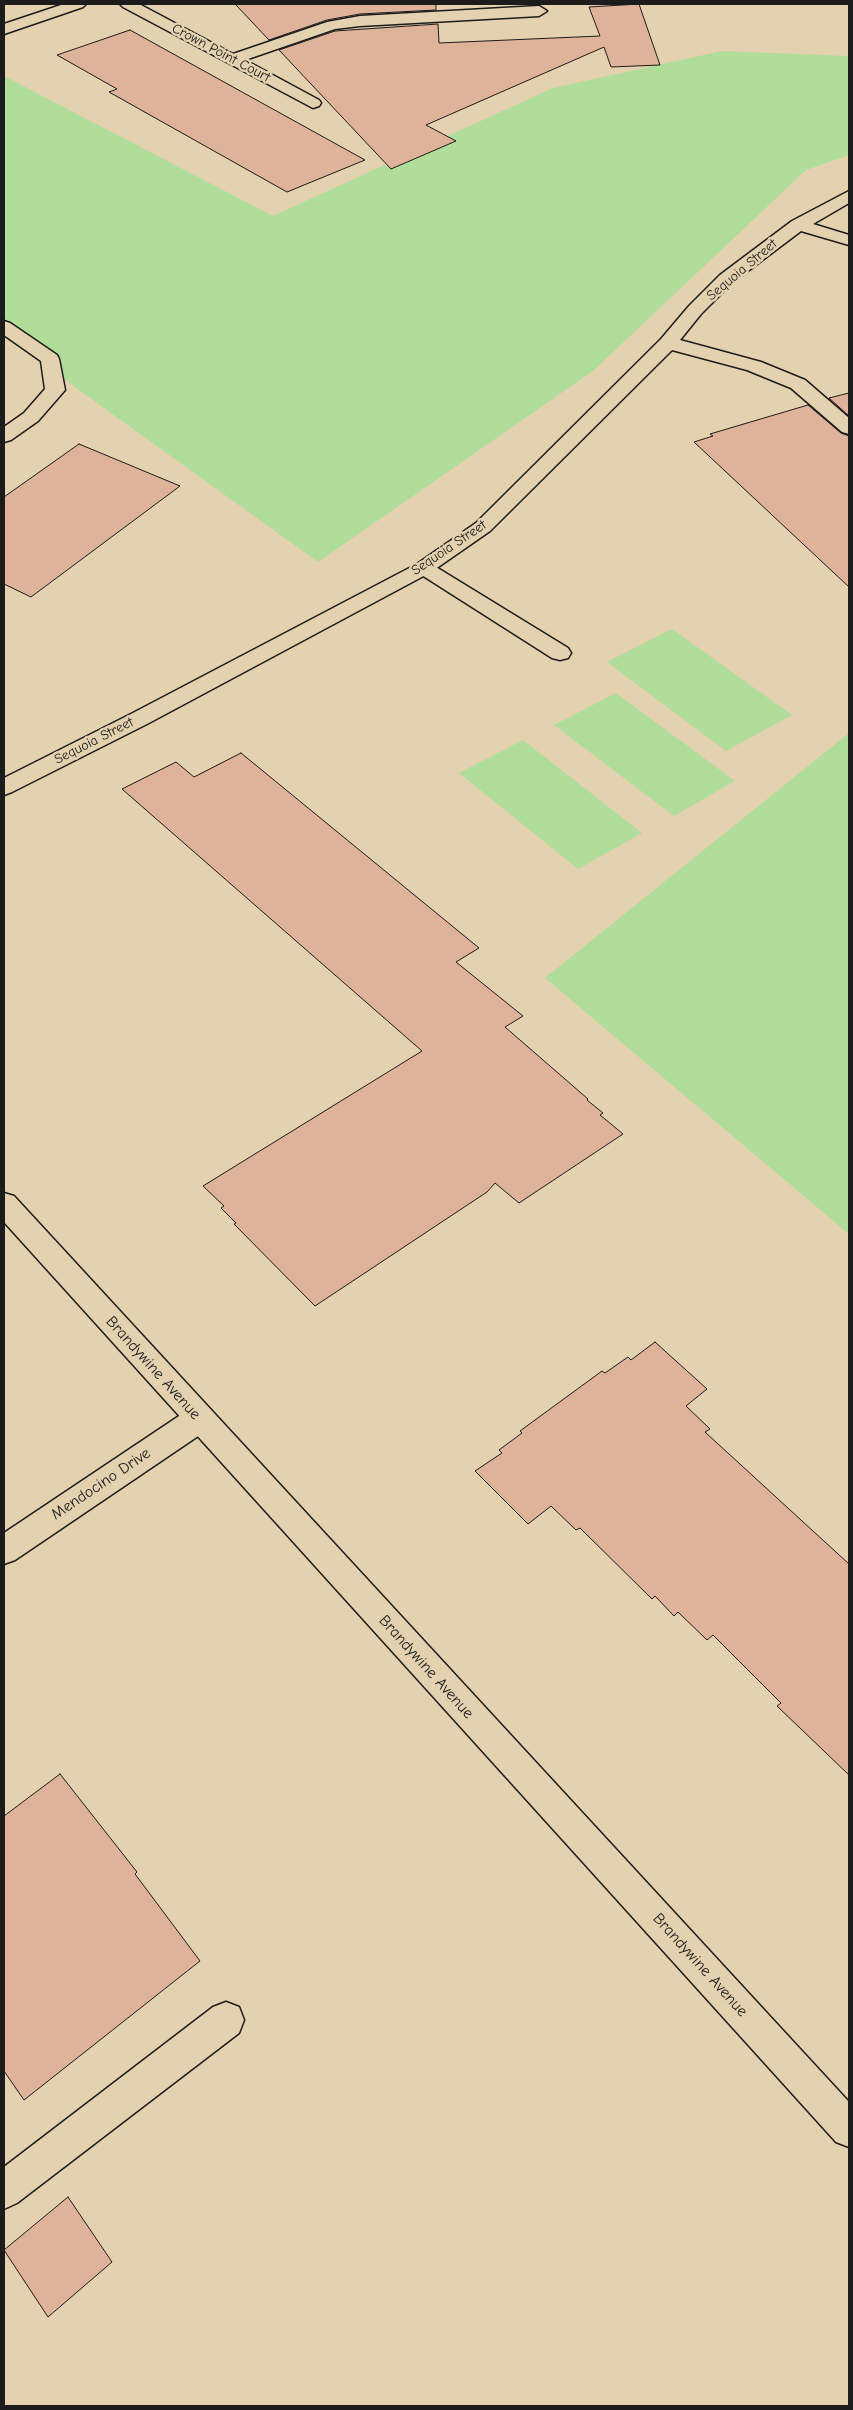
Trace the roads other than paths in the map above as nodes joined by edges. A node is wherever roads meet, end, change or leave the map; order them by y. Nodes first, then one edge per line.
1 (78, 4) edge
2 (128, 4) edge
3 (539, 12) dead end
4 (4, 30) edge
5 (234, 59) junction
6 (313, 103) dead end
7 (849, 196) edge
8 (798, 225) junction
9 (849, 240) edge
10 (4, 327) edge
11 (668, 343) junction
12 (849, 428) edge
13 (4, 436) edge
14 (424, 568) junction
15 (560, 653) dead end
16 (4, 787) edge
17 (4, 1204) edge
18 (199, 1419) junction
19 (4, 1550) edge
20 (226, 2020) dead end
21 (849, 2129) edge
22 (4, 2190) edge

1 - 4 street
2 - 5 street, Crown Point Court
3 - 5 street
5 - 6 street, Crown Point Court
7 - 8 street, Sequoia Street
8 - 9 street
8 - 11 street, Sequoia Street
10 - 13 street
11 - 12 street
11 - 14 street, Sequoia Street
14 - 15 street
14 - 16 street, Sequoia Street
17 - 18 street, Brandywine Avenue
18 - 19 street, Mendocino Drive
18 - 21 street, Brandywine Avenue
20 - 22 street

